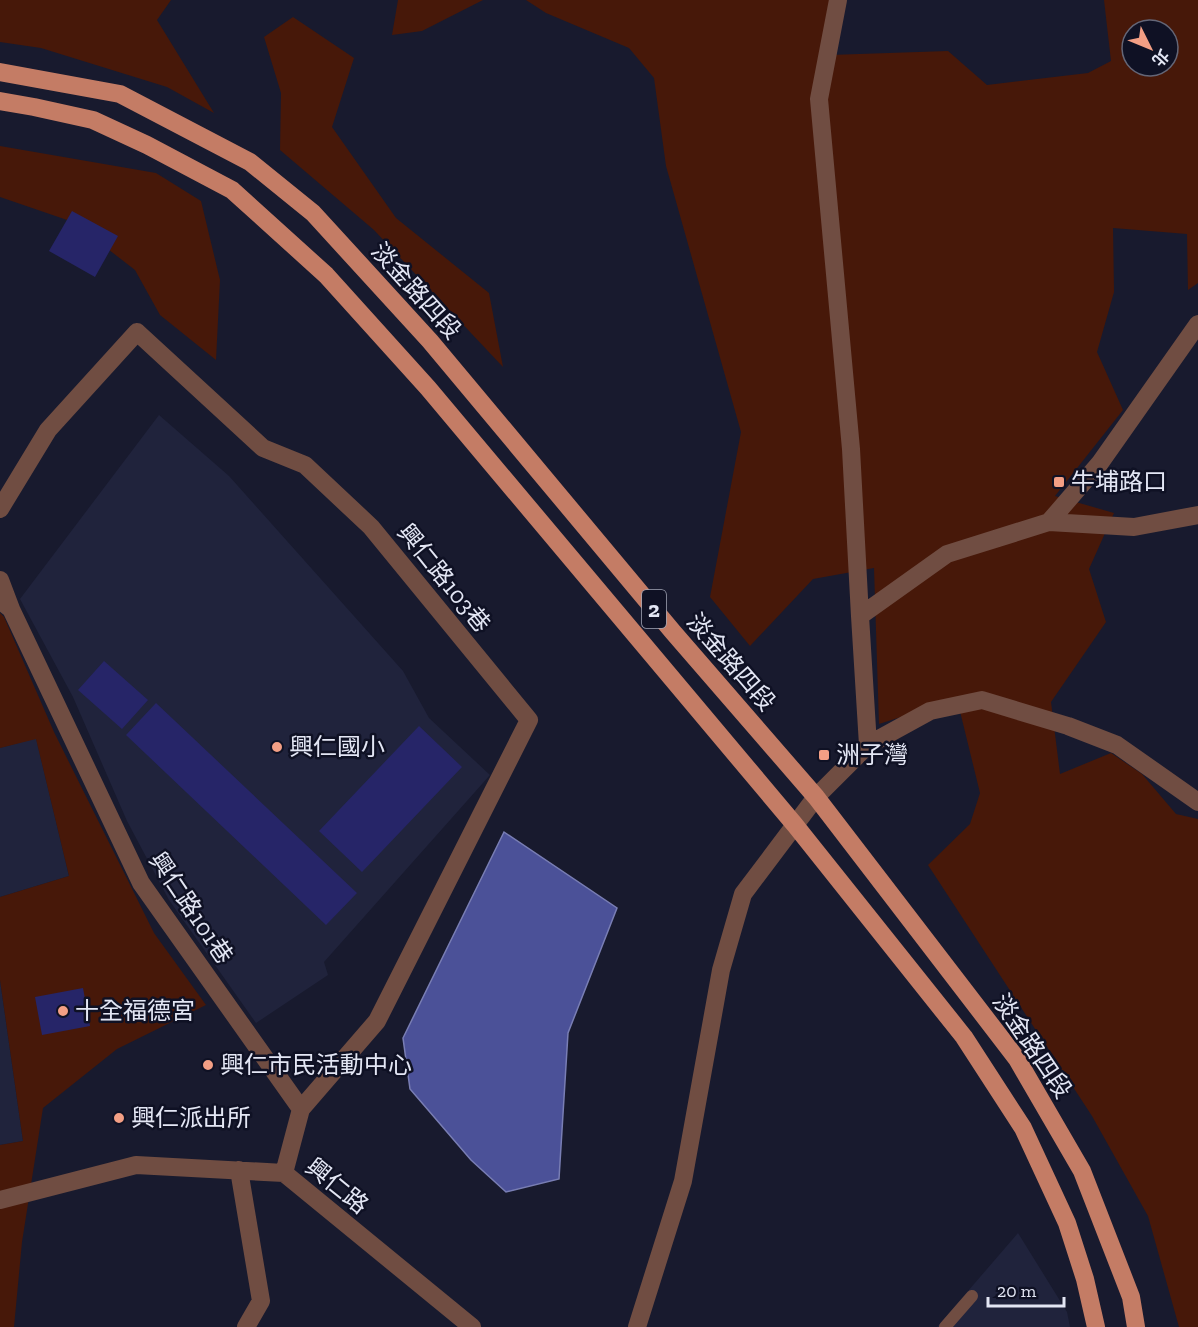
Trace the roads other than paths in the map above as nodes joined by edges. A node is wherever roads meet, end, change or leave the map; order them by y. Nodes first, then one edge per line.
1 (838, 0) edge
2 (0, 72) edge
3 (0, 101) edge
4 (1198, 324) edge
5 (0, 509) edge
6 (1198, 515) edge
7 (1049, 522) junction
8 (0, 580) edge
9 (5, 604) edge
10 (860, 616) junction
11 (868, 745) junction
12 (816, 797) junction
13 (1198, 802) edge
14 (795, 825) junction
15 (301, 1109) junction
16 (239, 1170) junction
17 (284, 1173) junction
18 (0, 1200) edge
19 (972, 1296) dead end
20 (245, 1327) edge
21 (472, 1327) edge
22 (637, 1327) edge
23 (945, 1327) edge
24 (1096, 1327) edge
25 (1136, 1327) edge

1 - 10 street
2 - 12 main road, 淡金路四段 / 2
3 - 14 main road, 2
4 - 7 street
5 - 15 street, 興仁路103巷
6 - 7 street
7 - 10 street
8 - 9 street
9 - 15 street, 興仁路101巷
10 - 11 street
11 - 12 street
11 - 13 street
12 - 14 street
12 - 25 main road, 淡金路四段 / 2
14 - 22 street
14 - 24 main road, 2
15 - 17 street
16 - 17 street, 興仁路
16 - 18 street, 興仁路
16 - 20 street
17 - 21 street, 興仁路
19 - 23 lane

